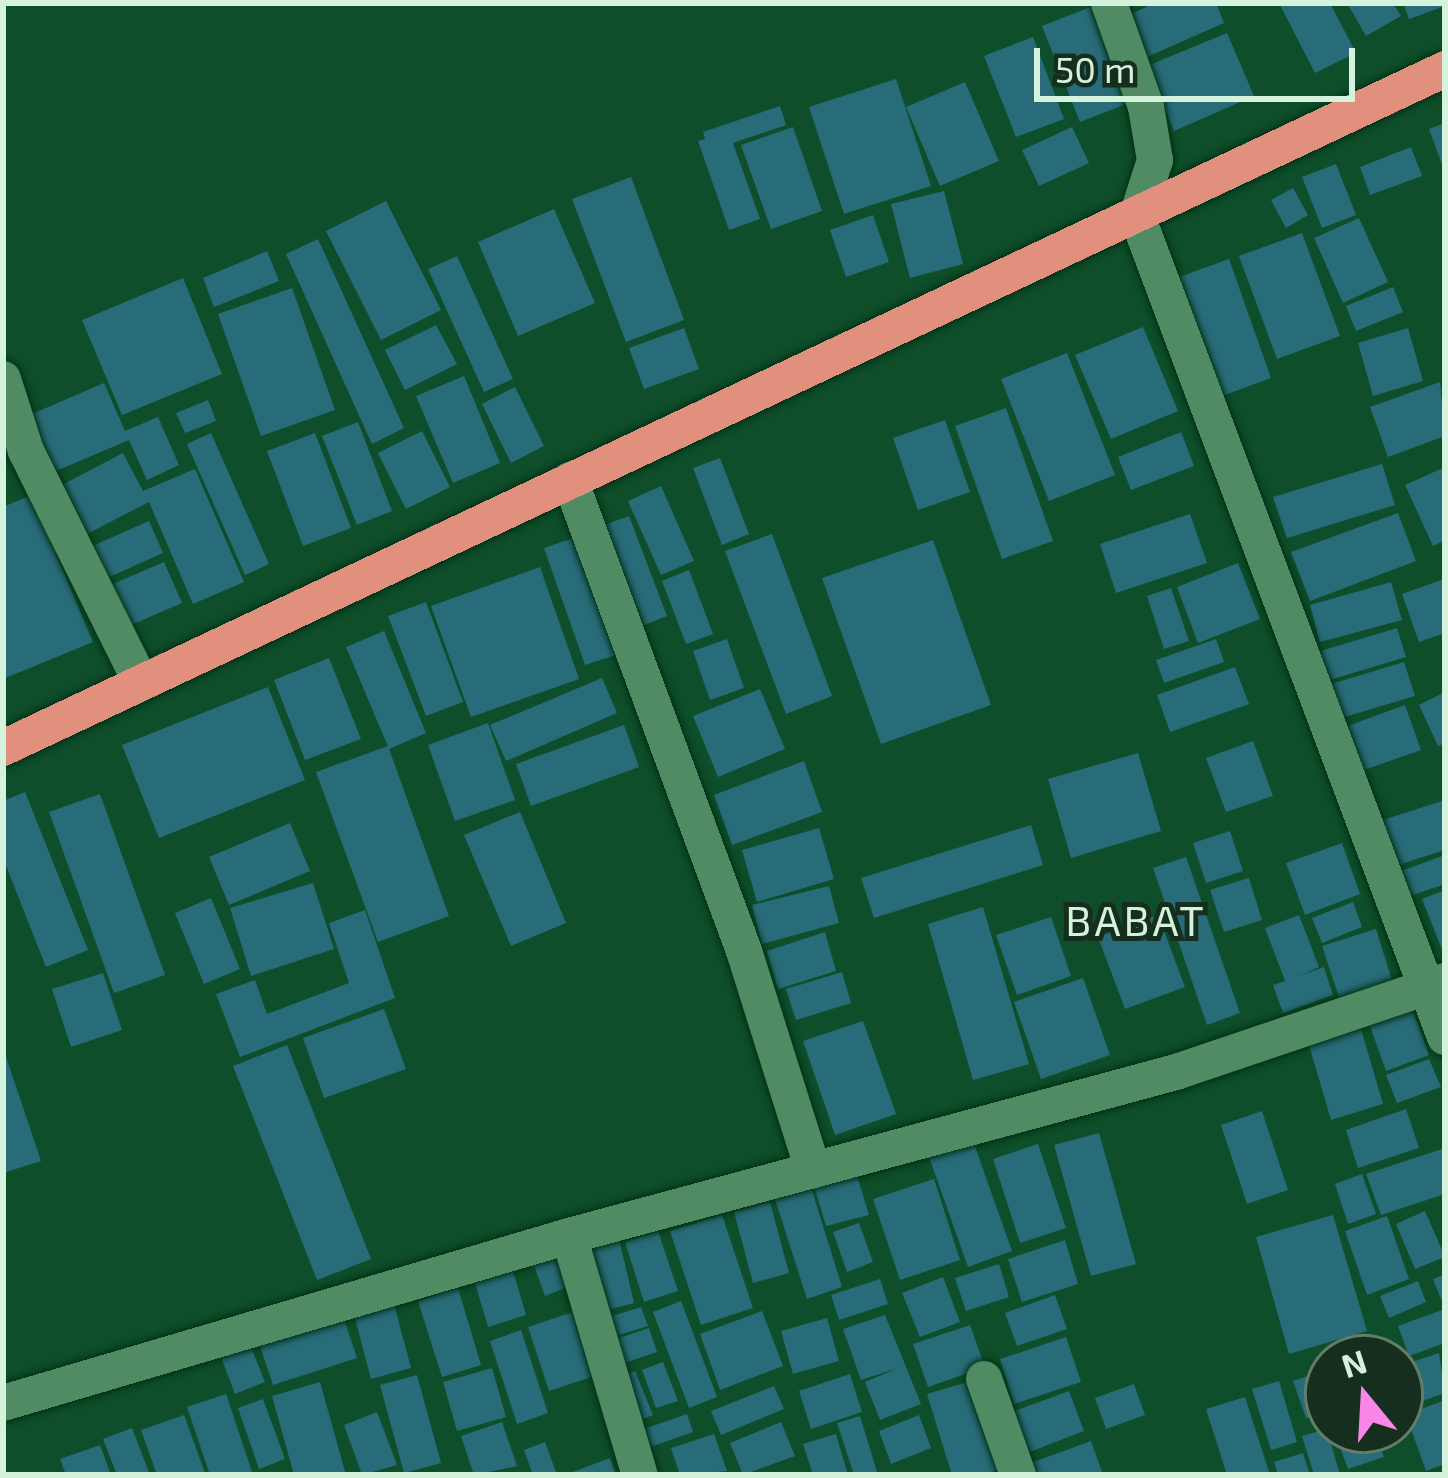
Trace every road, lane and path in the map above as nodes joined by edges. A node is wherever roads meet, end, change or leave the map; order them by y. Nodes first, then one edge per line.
1 (1108, 3) edge
2 (1445, 69) edge
3 (1137, 216) junction
4 (3, 379) edge
5 (570, 480) junction
6 (141, 683) junction
7 (3, 748) edge
8 (1436, 985) edge
9 (1445, 1036) edge
10 (813, 1170) junction
11 (569, 1236) junction
12 (984, 1379) dead end
13 (3, 1403) edge
14 (640, 1475) edge
15 (1018, 1475) edge

1 - 3 street
2 - 3 highway
3 - 5 highway
3 - 8 street
4 - 6 street
5 - 6 highway
5 - 10 street
6 - 7 highway
8 - 9 street
8 - 10 street
10 - 11 street
11 - 13 street
11 - 14 street
12 - 15 street

